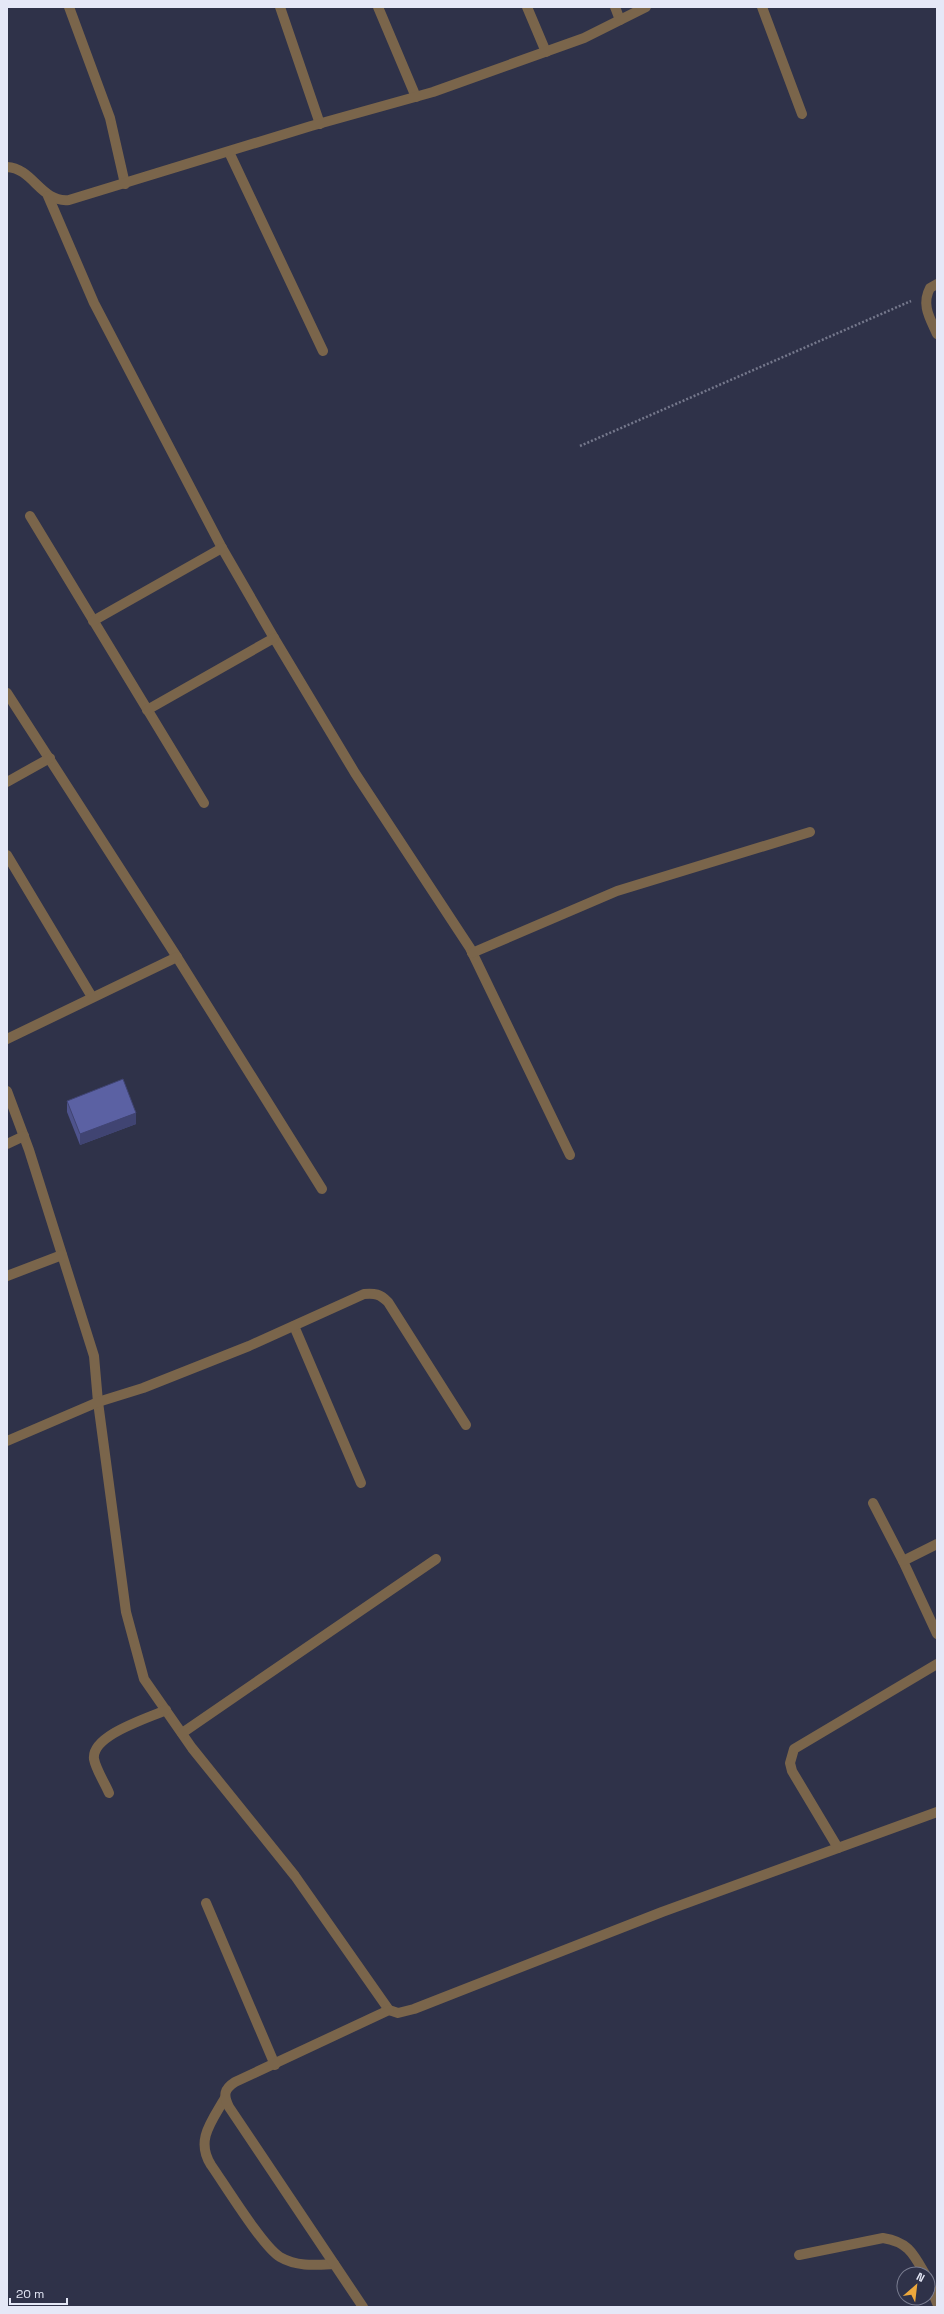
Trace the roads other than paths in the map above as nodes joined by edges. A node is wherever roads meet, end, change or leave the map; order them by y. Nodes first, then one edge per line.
1 (70, 7) edge
2 (280, 7) edge
3 (378, 7) edge
4 (527, 7) edge
5 (615, 7) edge
6 (646, 7) edge
7 (762, 7) edge
8 (620, 20) junction
9 (546, 52) junction
10 (416, 97) junction
11 (802, 114) dead end
12 (320, 124) junction
13 (229, 152) junction
14 (7, 166) edge
15 (125, 184) junction
16 (48, 196) junction
17 (937, 284) edge
18 (937, 334) edge
19 (323, 351) dead end
20 (30, 516) dead end
21 (222, 548) junction
22 (93, 621) junction
23 (274, 638) junction
24 (7, 693) edge
25 (147, 710) junction
26 (50, 758) junction
27 (7, 782) edge
28 (204, 803) dead end
29 (810, 832) dead end
30 (7, 855) edge
31 (472, 952) junction
32 (177, 957) junction
33 (92, 998) junction
34 (7, 1039) edge
35 (7, 1091) edge
36 (24, 1136) junction
37 (7, 1144) edge
38 (570, 1155) dead end
39 (322, 1189) dead end
40 (62, 1255) junction
41 (7, 1276) edge
42 (294, 1326) junction
43 (98, 1402) junction
44 (466, 1425) dead end
45 (7, 1441) edge
46 (361, 1483) dead end
47 (873, 1503) dead end
48 (937, 1544) edge
49 (436, 1559) dead end
50 (903, 1561) junction
51 (937, 1634) edge
52 (937, 1664) edge
53 (166, 1710) junction
54 (182, 1733) junction
55 (109, 1793) dead end
56 (937, 1812) edge
57 (838, 1848) junction
58 (206, 1903) dead end
59 (389, 2010) junction
60 (275, 2065) junction
61 (224, 2098) junction
62 (799, 2255) dead end
63 (334, 2264) junction
64 (920, 2266) edge
65 (363, 2307) edge

1 - 15 street
2 - 12 street
3 - 10 street
4 - 9 street
5 - 8 street
6 - 8 street
7 - 11 street
8 - 9 street
9 - 10 street
10 - 12 street
12 - 13 street
13 - 15 street
13 - 19 street
14 - 16 street
15 - 16 street
16 - 21 street
17 - 18 street
20 - 22 street
21 - 22 street
21 - 23 street
22 - 25 street
23 - 25 street
23 - 31 street
24 - 26 street
25 - 28 street
26 - 27 street
26 - 32 street
29 - 31 street
30 - 33 street
31 - 38 street
32 - 33 street
32 - 39 street
33 - 34 street
35 - 36 street
36 - 37 street
36 - 40 street
40 - 41 street
40 - 43 street
42 - 43 street
42 - 44 street
42 - 46 street
43 - 45 street
43 - 53 street
47 - 50 street
48 - 50 street
49 - 54 street
50 - 51 street
52 - 57 street
53 - 54 street
53 - 55 street
54 - 59 street
56 - 57 street
57 - 59 street
58 - 60 street
59 - 60 street
60 - 61 street
61 - 63 street
61 - 63 street
62 - 64 street
63 - 65 street

